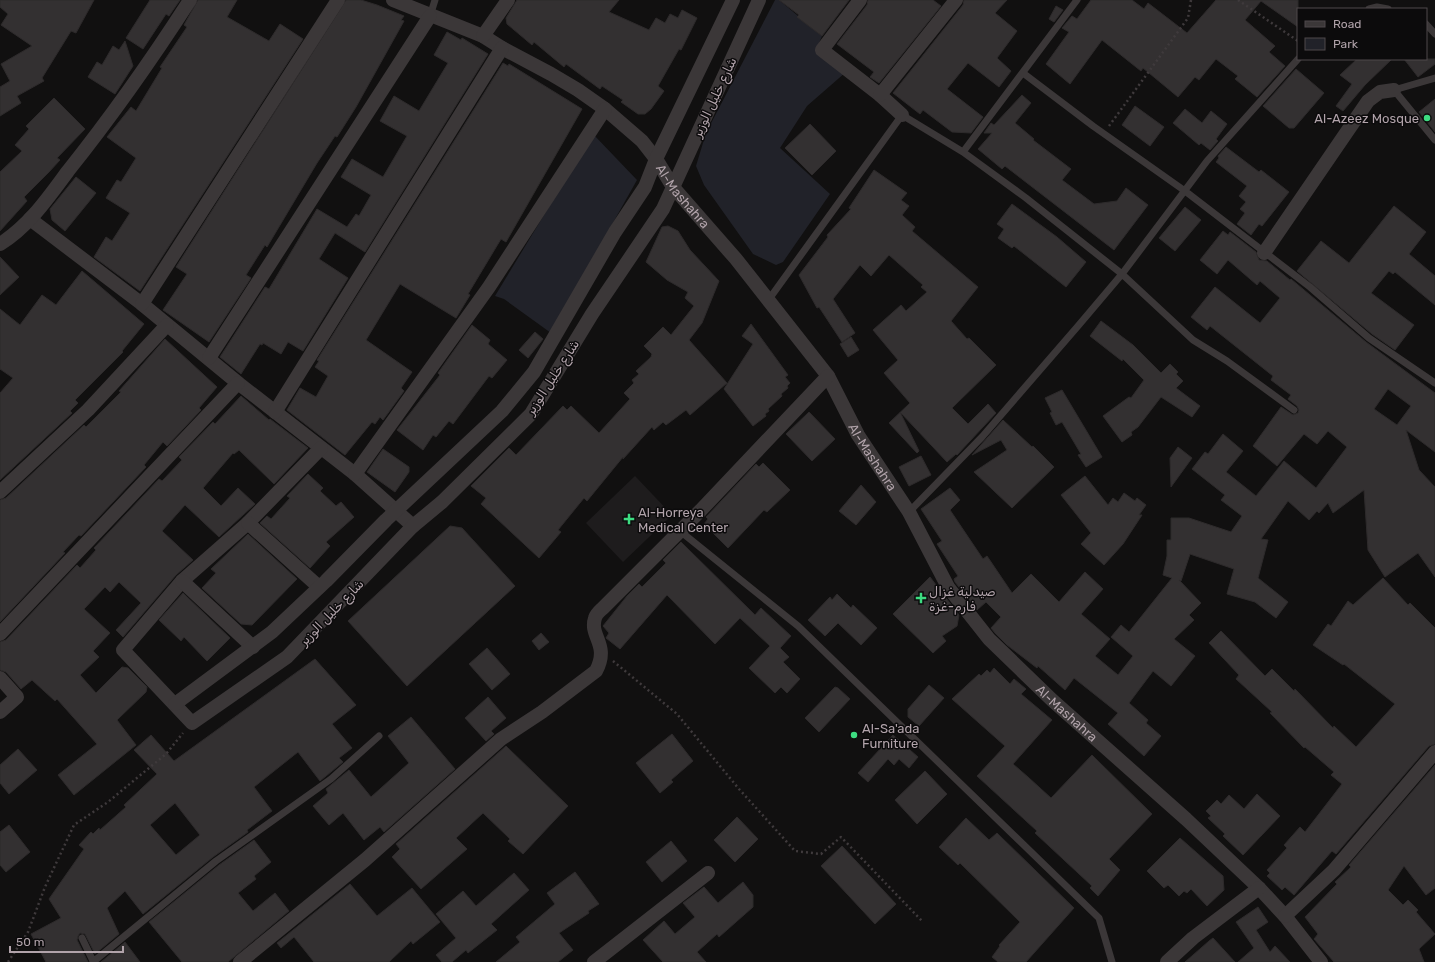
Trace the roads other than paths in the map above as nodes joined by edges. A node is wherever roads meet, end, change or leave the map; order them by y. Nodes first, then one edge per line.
1 (190, 0) edge
2 (338, 0) edge
3 (393, 0) edge
4 (435, 0) edge
5 (508, 0) edge
6 (733, 0) edge
7 (759, 0) edge
8 (860, 0) edge
9 (956, 0) edge
10 (1077, 0) edge
11 (430, 16) junction
12 (1427, 25) edge
13 (1435, 34) edge
14 (483, 36) junction
15 (502, 48) junction
16 (1297, 60) edge
17 (1023, 73) junction
18 (1435, 78) edge
19 (1394, 90) junction
20 (880, 95) junction
21 (605, 109) junction
22 (902, 115) junction
23 (1435, 140) edge
24 (963, 152) junction
25 (656, 159) junction
26 (673, 187) junction
27 (1185, 191) junction
28 (30, 219) junction
29 (0, 244) edge
30 (1264, 253) junction
31 (1122, 274) junction
32 (767, 302) junction
33 (142, 304) junction
34 (167, 325) junction
35 (209, 358) junction
36 (828, 376) junction
37 (238, 383) junction
38 (1435, 383) edge
39 (1294, 410) dead end
40 (275, 412) junction
41 (321, 448) junction
42 (355, 474) junction
43 (0, 492) edge
44 (397, 510) junction
45 (909, 512) junction
46 (248, 523) junction
47 (413, 526) junction
48 (680, 531) junction
49 (182, 581) junction
50 (319, 587) junction
51 (0, 634) edge
52 (253, 647) junction
53 (0, 678) edge
54 (175, 704) junction
55 (0, 712) edge
56 (379, 736) dead end
57 (1435, 752) edge
58 (708, 873) dead end
59 (1259, 888) junction
60 (1285, 916) junction
61 (82, 938) dead end
62 (93, 962) edge
63 (240, 962) edge
64 (594, 962) edge
65 (1112, 962) edge
66 (1167, 962) edge
67 (1321, 962) edge

1 - 28 street
2 - 33 street
3 - 11 street, Al-Mashahra
4 - 11 lane
5 - 14 street
6 - 25 street, شارع خليل الوزير
7 - 26 street, شارع خليل الوزير
8 - 20 street
9 - 20 street
10 - 17 lane
11 - 14 street, Al-Mashahra
11 - 35 street
12 - 13 lane
14 - 15 street, Al-Mashahra
15 - 21 street, Al-Mashahra
15 - 40 street
16 - 27 lane
17 - 24 lane
17 - 27 lane
18 - 19 lane
19 - 23 lane
19 - 30 street
20 - 22 street
21 - 25 street, Al-Mashahra
21 - 42 street
22 - 24 lane
22 - 32 lane
24 - 31 lane
25 - 26 street, Al-Mashahra
25 - 44 street, شارع خليل الوزير
26 - 32 street, Al-Mashahra
26 - 47 street, شارع خليل الوزير
27 - 30 lane
27 - 31 lane
28 - 29 street
28 - 33 street
30 - 38 lane
31 - 39 lane
31 - 45 lane
32 - 36 street, Al-Mashahra
33 - 34 street
34 - 35 street
34 - 43 street
35 - 37 street
36 - 45 street, Al-Mashahra
36 - 48 street
37 - 40 street
37 - 51 street
40 - 41 street
41 - 42 street
41 - 46 street
42 - 44 street
44 - 47 street
44 - 50 street, شارع خليل الوزير
45 - 59 street, Al-Mashahra
46 - 49 street
46 - 50 street
47 - 54 street, شارع خليل الوزير
48 - 63 street
48 - 65 lane
49 - 52 street
49 - 54 street
50 - 52 street, شارع خليل الوزير
52 - 54 street, شارع خليل الوزير
53 - 55 street
56 - 62 lane
57 - 60 street
58 - 64 street
59 - 60 street, Al-Mashahra
59 - 66 street
60 - 67 street, Al-Mashahra
61 - 62 lane

